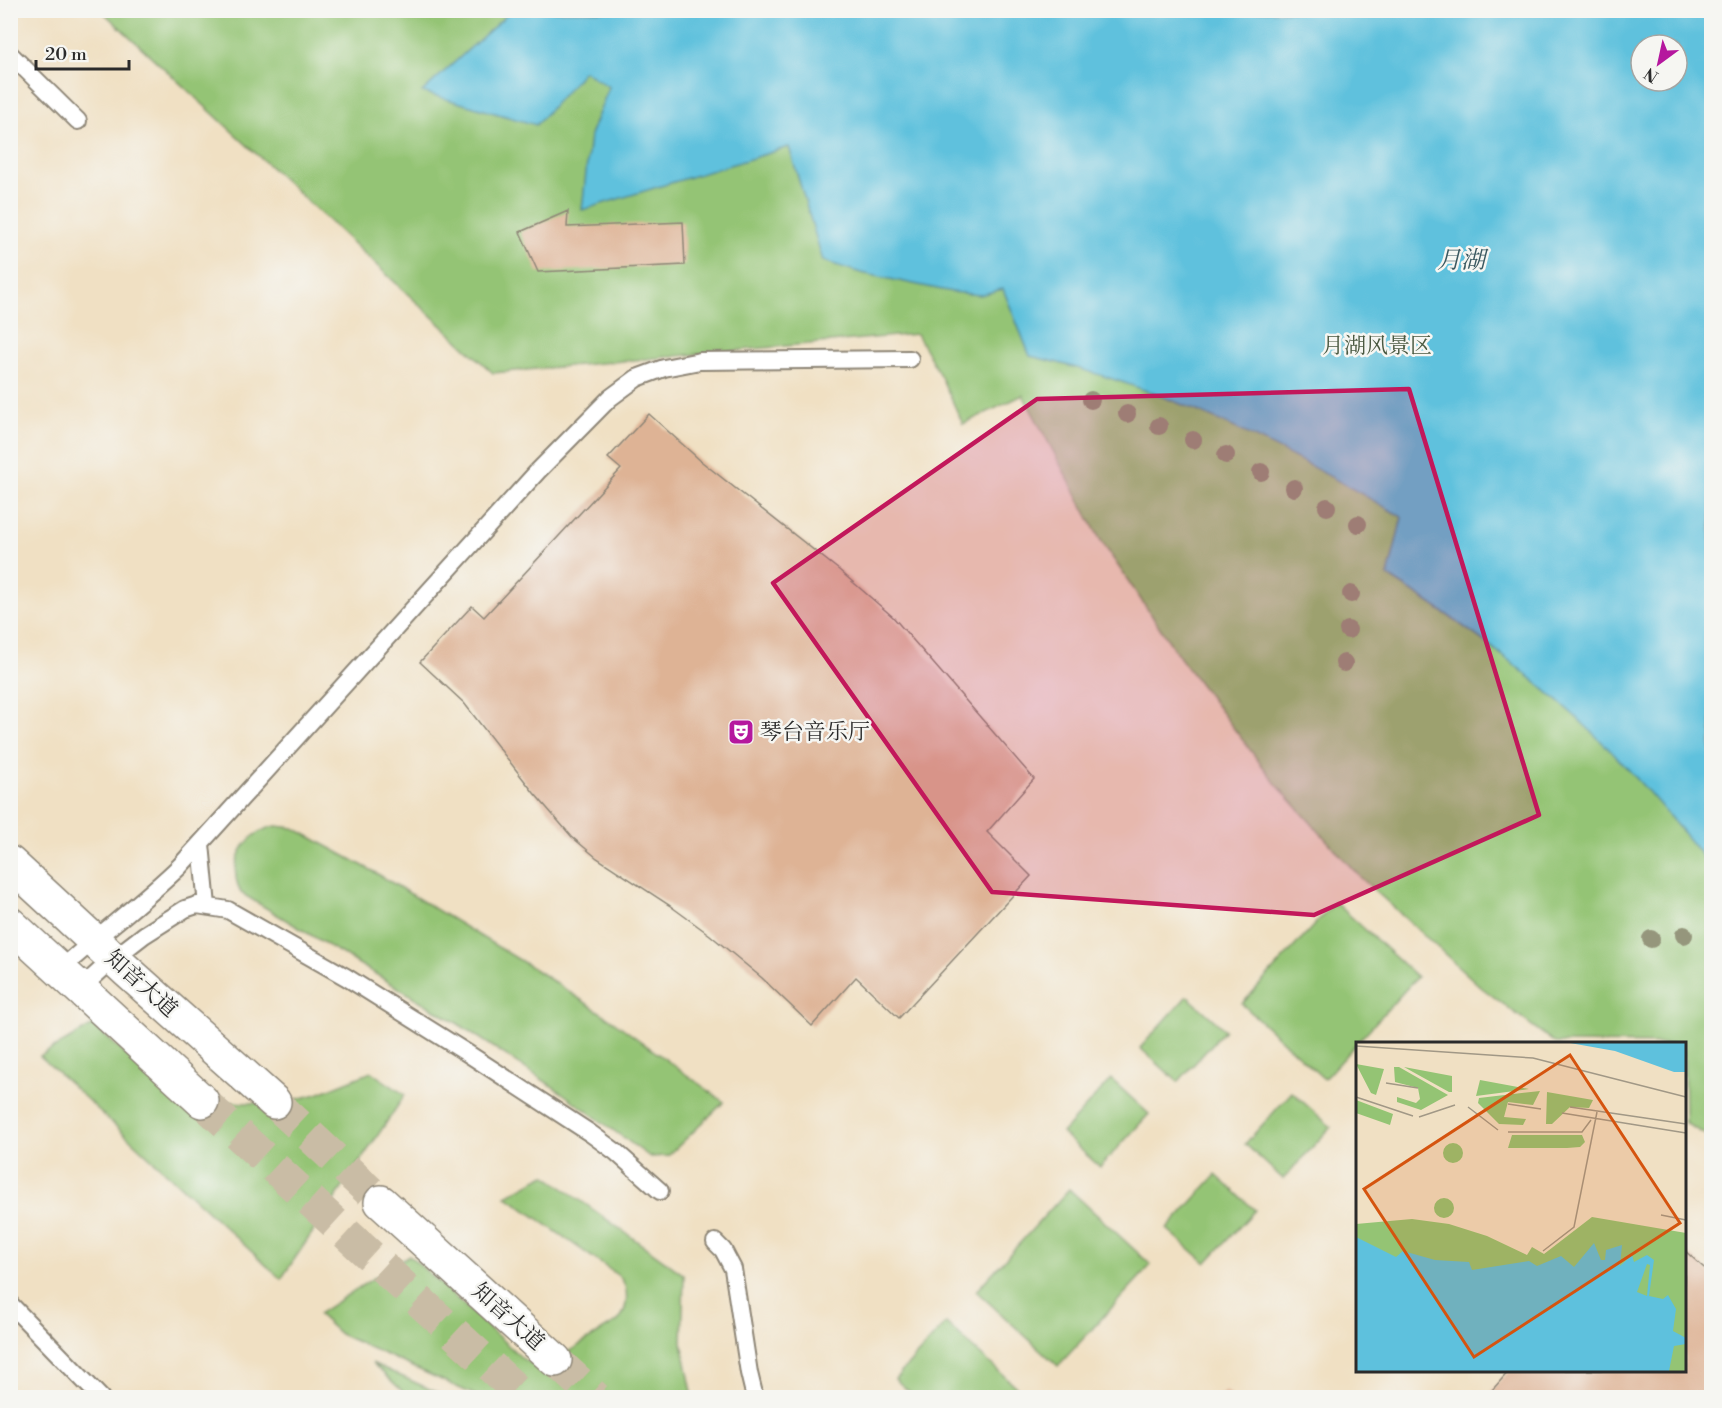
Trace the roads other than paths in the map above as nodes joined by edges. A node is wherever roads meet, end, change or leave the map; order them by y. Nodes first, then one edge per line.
1 (10, 54) edge
2 (78, 121) dead end
3 (910, 359) dead end
4 (201, 844) junction
5 (10, 864) edge
6 (207, 906) junction
7 (10, 924) edge
8 (103, 949) junction
9 (70, 979) junction
10 (202, 1101) tunnel mouth
11 (274, 1102) tunnel mouth
12 (660, 1191) dead end
13 (381, 1202) tunnel mouth
14 (715, 1242) dead end
15 (10, 1304) edge
16 (555, 1360) tunnel mouth
17 (101, 1398) edge
18 (755, 1398) edge

1 - 2 lane
3 - 4 lane
4 - 6 lane
4 - 8 lane
5 - 8 main road, 知音大道
6 - 8 lane
6 - 12 lane
7 - 9 main road, 知音大道
8 - 9 lane
8 - 9 lane
8 - 11 main road, 知音大道
9 - 10 main road, 知音大道
13 - 16 main road, 知音大道
14 - 18 lane
15 - 17 lane

